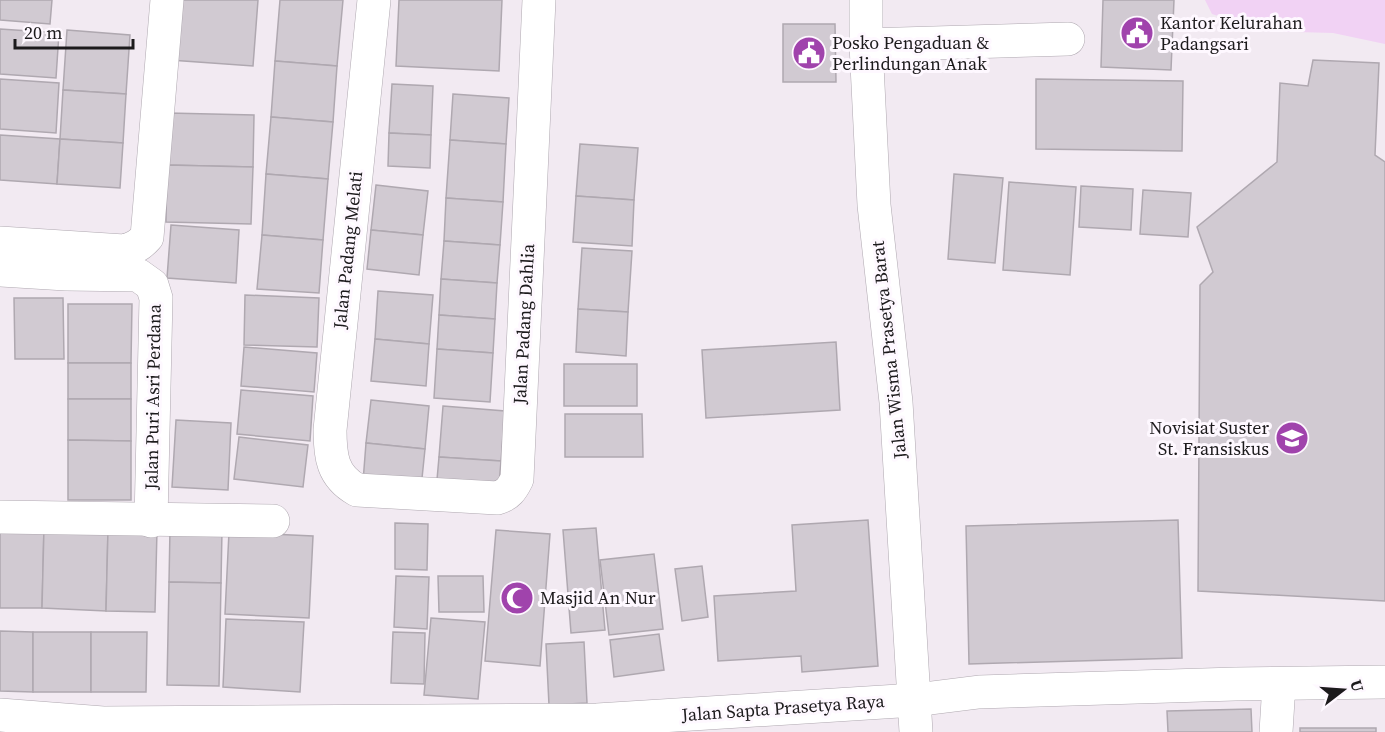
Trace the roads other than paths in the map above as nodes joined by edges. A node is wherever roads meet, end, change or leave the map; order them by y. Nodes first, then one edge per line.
1 (167, 0) edge
2 (374, 0) edge
3 (539, 0) edge
4 (866, 0) edge
5 (1068, 39) dead end
6 (867, 45) junction
7 (0, 243) edge
8 (0, 270) edge
9 (357, 490) joint
10 (0, 518) edge
11 (151, 521) junction
12 (273, 521) dead end
13 (1385, 682) edge
14 (1279, 684) junction
15 (915, 700) junction
16 (0, 715) edge
17 (103, 727) edge
18 (293, 727) edge
19 (916, 732) edge
20 (1276, 732) edge

1 - 7 street
2 - 9 street, Jalan Padang Melati
3 - 9 street, Jalan Padang Dahlia
4 - 6 street, Jalan Wisma Prasetya Barat
5 - 6 street
6 - 15 street, Jalan Wisma Prasetya Barat
8 - 11 street, Jalan Puri Asri Perdana
10 - 11 street
11 - 12 street
13 - 14 street, Jalan Sapta Prasetya Raya
14 - 15 street, Jalan Sapta Prasetya Raya
14 - 20 street
15 - 18 street, Jalan Sapta Prasetya Raya
15 - 19 street, Jalan Wisma Prasetya Barat
16 - 17 street, Jalan Sapta Prasetya Raya
17 - 18 street, Jalan Sapta Prasetya Raya

